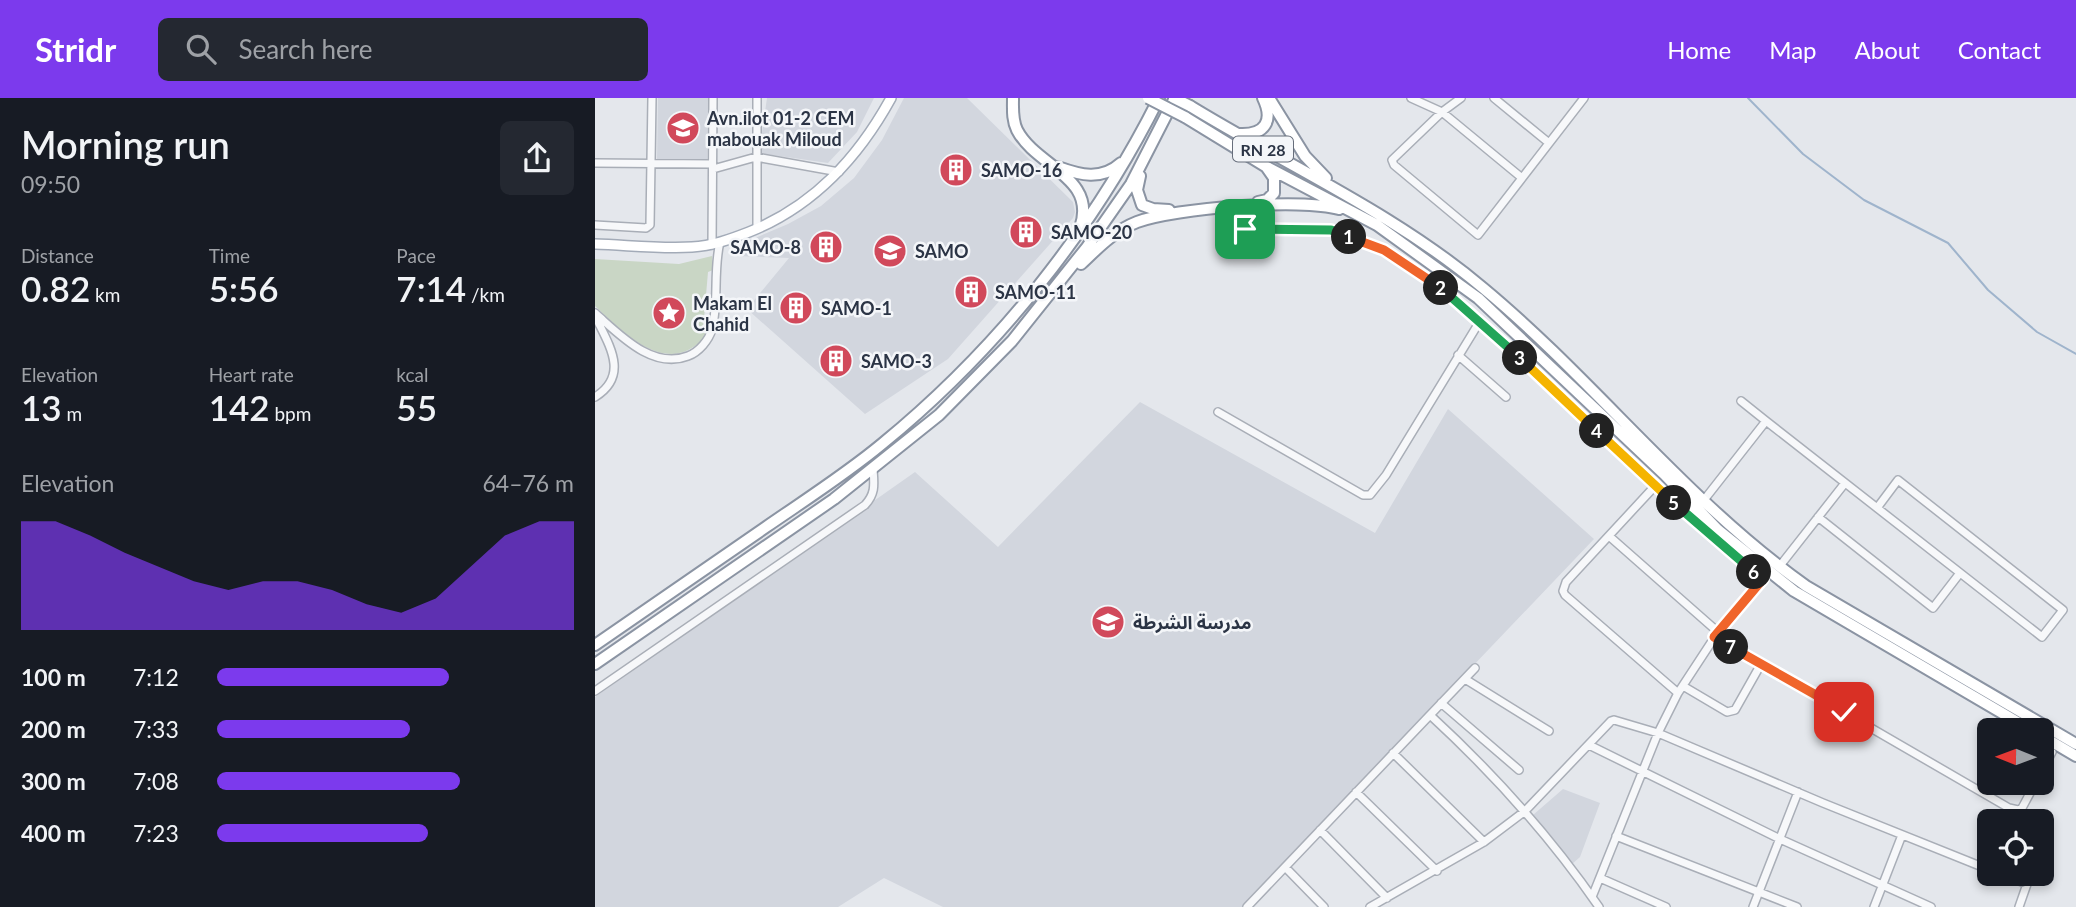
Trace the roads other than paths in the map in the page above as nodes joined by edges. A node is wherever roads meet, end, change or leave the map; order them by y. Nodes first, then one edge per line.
1 (652, 98) edge
2 (713, 98) edge
3 (757, 98) edge
4 (891, 98) edge
5 (1148, 98) edge
6 (1159, 98) edge
7 (1175, 98) edge
8 (1263, 98) edge
9 (1269, 98) edge
10 (1412, 98) edge
11 (1461, 98) edge
12 (1494, 98) edge
13 (1571, 98) edge
14 (1014, 100) edge
15 (1581, 101) edge
16 (1442, 113) junction
17 (1236, 134) junction
18 (1549, 143) junction
19 (1151, 144) junction
20 (1130, 154) junction
21 (756, 158) junction
22 (595, 163) edge
23 (652, 163) junction
24 (1052, 165) junction
25 (1265, 166) junction
26 (712, 167) junction
27 (840, 173) junction
28 (1522, 178) junction
29 (1338, 188) junction
30 (1236, 208) junction
31 (1359, 215) junction
32 (595, 225) edge
33 (757, 229) junction
34 (1079, 234) junction
35 (716, 243) junction
36 (595, 244) edge
37 (1058, 284) junction
38 (595, 315) edge
39 (1480, 321) junction
40 (1458, 355) junction
41 (595, 397) edge
42 (1506, 397) dead end
43 (1741, 401) dead end
44 (1218, 412) dead end
45 (1766, 421) junction
46 (873, 469) junction
47 (1845, 483) junction
48 (1655, 486) junction
49 (1704, 500) junction
50 (1877, 508) junction
51 (1818, 517) junction
52 (1609, 536) junction
53 (1770, 573) junction
54 (1960, 573) junction
55 (1716, 634) junction
56 (595, 645) edge
57 (595, 664) edge
58 (1761, 664) junction
59 (1475, 668) dead end
60 (1465, 679) junction
61 (1680, 689) junction
62 (595, 691) edge
63 (1441, 703) junction
64 (1430, 715) junction
65 (2011, 718) edge
66 (1549, 731) dead end
67 (1658, 733) junction
68 (2055, 744) edge
69 (2076, 744) edge
70 (1589, 746) junction
71 (1393, 753) junction
72 (2076, 756) edge
73 (1519, 769) dead end
74 (1641, 772) junction
75 (1977, 789) edge
76 (1356, 792) junction
77 (1798, 792) junction
78 (1987, 795) edge
79 (2029, 795) edge
80 (1525, 811) junction
81 (1320, 830) junction
82 (1902, 835) junction
83 (1616, 836) junction
84 (1780, 839) junction
85 (1484, 842) junction
86 (1977, 865) edge
87 (1285, 867) junction
88 (1437, 871) junction
89 (1600, 878) junction
90 (1882, 886) junction
91 (2026, 886) edge
92 (1759, 891) junction
93 (1592, 897) junction
94 (1643, 897) junction
95 (1387, 898) junction
96 (1247, 907) edge
97 (1324, 907) edge
98 (1370, 907) edge
99 (1599, 907) edge
100 (1639, 907) edge
101 (1666, 907) edge
102 (1753, 907) edge
103 (1797, 907) edge
104 (1874, 907) edge
105 (1931, 907) edge
106 (2019, 907) edge

1 - 23 street
2 - 26 street
3 - 21 street
4 - 27 main road
5 - 25 highway, bridge
6 - 20 highway
7 - 17 highway, RN 28, bridge
7 - 19 highway
8 - 17 highway
9 - 29 highway
10 - 16 street
11 - 16 street
12 - 18 street
13 - 15 street
14 - 24 highway
15 - 18 street
16 - 28 street
16 - 28 street
17 - 29 highway, RN 28
18 - 28 street
19 - 25 highway
19 - 37 highway
20 - 24 highway
20 - 34 highway
21 - 26 street
21 - 27 street
21 - 33 street
22 - 23 street
23 - 26 street
23 - 32 street
24 - 34 highway
25 - 31 highway
26 - 35 street
27 - 33 main road
29 - 49 highway, RN 28
30 - 31 highway
30 - 37 highway
30 - 39 street
31 - 53 highway, RN 28
33 - 35 main road
34 - 56 highway
35 - 36 main road
35 - 38 street
37 - 46 highway
38 - 41 street
39 - 40 street
39 - 48 street
40 - 42 street
40 - 44 street
43 - 45 street
45 - 47 street
45 - 49 street
46 - 57 highway
46 - 62 street
47 - 50 street
47 - 51 street
48 - 52 street
48 - 53 street
49 - 53 highway, RN 28
50 - 54 street
50 - 54 street
51 - 53 street
51 - 54 street
52 - 55 street
52 - 61 street
53 - 55 street
53 - 65 highway, RN 28
53 - 69 highway, RN 28
55 - 58 street
55 - 61 street
58 - 61 street
58 - 75 street
59 - 60 street
60 - 63 street
60 - 66 street
61 - 67 street
63 - 64 street
63 - 73 street
64 - 71 street
64 - 80 street
67 - 70 street
67 - 74 street
67 - 77 street
68 - 72 highway
70 - 74 street
70 - 80 street
71 - 76 street
71 - 85 street
74 - 83 street
74 - 84 street
76 - 81 street
76 - 88 street
77 - 82 street
77 - 84 street
78 - 79 street
80 - 85 street
80 - 93 street
81 - 87 street
81 - 95 street
82 - 86 street
82 - 90 street
83 - 89 street
83 - 92 street
84 - 90 street
84 - 92 street
85 - 88 street
87 - 96 street
87 - 97 street
88 - 95 street
89 - 93 street
89 - 94 street
90 - 104 street
90 - 105 street
91 - 106 street
92 - 102 street
92 - 103 street
93 - 99 street
94 - 100 street
94 - 101 street
95 - 98 street

